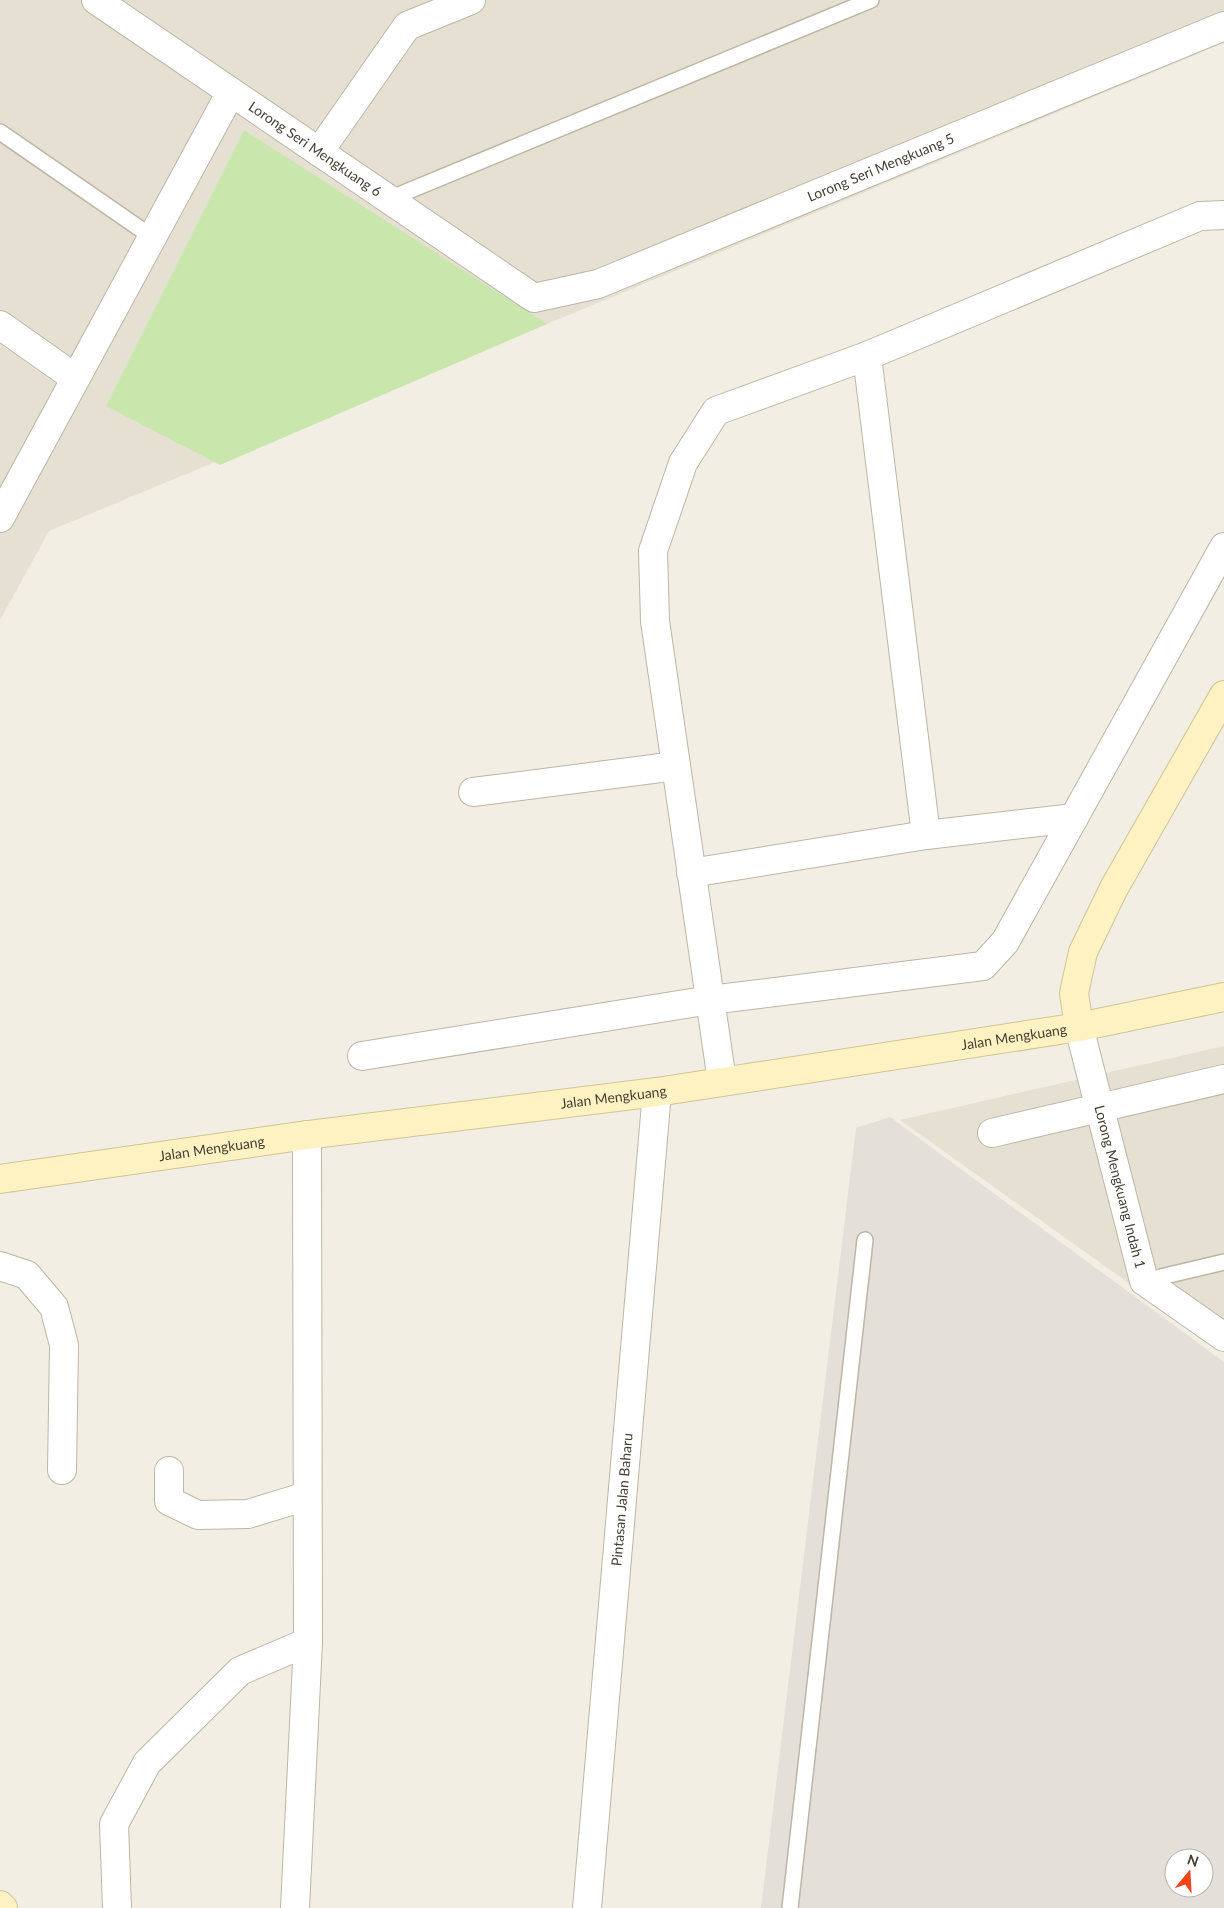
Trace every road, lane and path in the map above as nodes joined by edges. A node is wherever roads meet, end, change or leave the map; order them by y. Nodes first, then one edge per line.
1 (96, 0) edge
2 (470, 0) edge
3 (870, 0) edge
4 (1224, 26) edge
5 (231, 92) junction
6 (0, 132) edge
7 (319, 152) junction
8 (389, 199) junction
9 (1224, 215) edge
10 (152, 237) junction
11 (534, 298) joint
12 (0, 325) edge
13 (867, 356) junction
14 (76, 378) junction
15 (1, 514) edge
16 (1224, 547) edge
17 (1224, 695) edge
18 (676, 766) junction
19 (473, 792) dead end
20 (1074, 818) junction
21 (926, 835) junction
22 (691, 873) junction
23 (1224, 997) edge
24 (710, 1000) junction
25 (1079, 1027) junction
26 (362, 1056) dead end
27 (1224, 1079) edge
28 (722, 1081) junction
29 (657, 1092) junction
30 (1100, 1107) junction
31 (992, 1133) dead end
32 (307, 1135) junction
33 (0, 1178) edge
34 (865, 1240) dead end
35 (1224, 1262) edge
36 (0, 1266) edge
37 (1144, 1281) junction
38 (1224, 1337) edge
39 (62, 1470) dead end
40 (169, 1471) dead end
41 (306, 1496) junction
42 (308, 1642) junction
43 (0, 1905) edge
44 (3, 1908) edge
45 (117, 1908) edge
46 (295, 1908) edge
47 (587, 1908) edge
48 (790, 1908) edge

1 - 5 street, Lorong Seri Mengkuang 6
2 - 7 street
3 - 8 lane
4 - 11 street, Lorong Seri Mengkuang 5
5 - 7 street, Lorong Seri Mengkuang 6
5 - 10 street
6 - 10 lane
7 - 8 street, Lorong Seri Mengkuang 6
8 - 11 street, Lorong Seri Mengkuang 6
9 - 13 street
10 - 14 street
12 - 14 street
13 - 18 street
13 - 21 street
14 - 15 street
16 - 20 street
17 - 25 main road
18 - 19 street
18 - 22 street
20 - 21 street
20 - 24 street
21 - 22 street
22 - 24 street
23 - 25 main road, Jalan Mengkuang
24 - 26 street
24 - 28 street
25 - 28 main road, Jalan Mengkuang
25 - 30 street, Lorong Mengkuang Indah 1
27 - 30 street
28 - 29 main road, Jalan Mengkuang
29 - 32 main road, Jalan Mengkuang
29 - 47 street, Pintasan Jalan Baharu
30 - 31 street
30 - 37 street, Lorong Mengkuang Indah 1
32 - 33 main road, Jalan Mengkuang
32 - 41 street
34 - 48 lane
35 - 37 lane
36 - 39 street
37 - 38 street, Lorong Mengkuang Indah 1
40 - 41 street
41 - 42 street
42 - 45 street
42 - 46 street
43 - 44 main road

